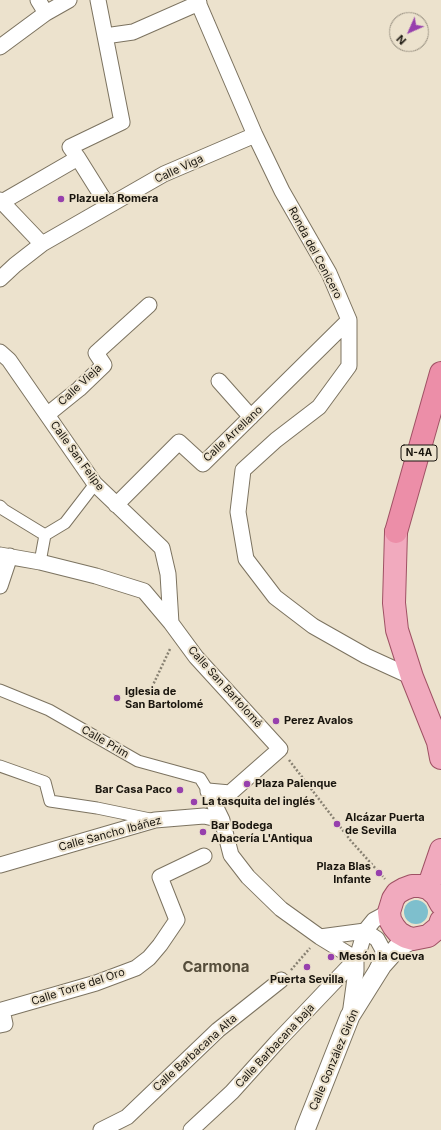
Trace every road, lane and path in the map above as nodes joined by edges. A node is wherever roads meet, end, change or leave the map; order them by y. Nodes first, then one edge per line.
1 (69, 0) edge
2 (98, 0) edge
3 (198, 2) edge
4 (42, 6) edge
5 (105, 36) junction
6 (0, 47) edge
7 (255, 135) junction
8 (78, 158) junction
9 (1, 201) edge
10 (108, 206) junction
11 (42, 244) junction
12 (0, 279) edge
13 (149, 305) dead end
14 (349, 320) junction
15 (0, 352) edge
16 (441, 373) edge
17 (219, 381) dead end
18 (48, 414) junction
19 (251, 417) junction
20 (95, 484) junction
21 (116, 505) junction
22 (0, 506) edge
23 (396, 532) joint
24 (45, 535) junction
25 (5, 555) edge
26 (40, 562) junction
27 (0, 586) edge
28 (174, 628) junction
29 (412, 677) junction
30 (152, 687) dead end
31 (0, 690) edge
32 (280, 749) junction
33 (441, 758) edge
34 (0, 766) edge
35 (208, 791) junction
36 (155, 820) junction
37 (222, 820) junction
38 (441, 850) edge
39 (204, 856) dead end
40 (0, 866) edge
41 (436, 894) edge
42 (393, 902) junction
43 (440, 926) edge
44 (365, 931) junction
45 (320, 937) junction
46 (414, 939) junction
47 (356, 959) junction
48 (281, 980) joint
49 (372, 980) junction
50 (350, 1016) junction
51 (0, 1025) edge
52 (101, 1130) edge
53 (191, 1130) edge
54 (305, 1130) edge

1 - 4 street
2 - 5 street
3 - 5 street
3 - 7 street, Ronda del Cenicero
4 - 6 street
5 - 8 street
7 - 10 street, Calle Viga
7 - 14 street, Ronda del Cenicero
8 - 9 street
8 - 10 street
9 - 11 street
10 - 11 street, Calle Viga
11 - 12 street, Calle Viga
13 - 18 street, Calle Vieja
14 - 19 street, Calle Arrellano
14 - 29 street, Ronda del Cenicero
15 - 18 street, Calle San Felipe
16 - 23 highway, N-4A
17 - 19 street
18 - 20 street, Calle San Felipe
19 - 21 street, Calle Arrellano
20 - 21 street, Calle San Felipe
20 - 24 street
21 - 28 street, Calle San Felipe
22 - 24 street
23 - 29 main road
24 - 26 street
25 - 26 street, Calle San Bartolomé
25 - 27 street
26 - 28 street, Calle San Bartolomé
28 - 30 path
28 - 32 street, Calle San Bartolomé
29 - 33 main road
31 - 35 street, Calle Prim
32 - 35 street
32 - 42 path
34 - 36 street
35 - 37 street
36 - 37 street, Calle Sancho Ibáñez
36 - 40 street, Calle Sancho Ibáñez
37 - 45 street
38 - 41 main road
39 - 51 street, Calle Torre del Oro
41 - 42 main road
42 - 44 street
42 - 46 main road
43 - 46 main road
44 - 45 street
44 - 47 street
44 - 49 street
45 - 47 street
45 - 48 path
46 - 49 street, Calle González Girón
47 - 50 street
47 - 53 street, Calle Barbacana baja
48 - 52 street, Calle Barbacana Alta
49 - 50 street, Calle González Girón
50 - 54 street, Calle González Girón

